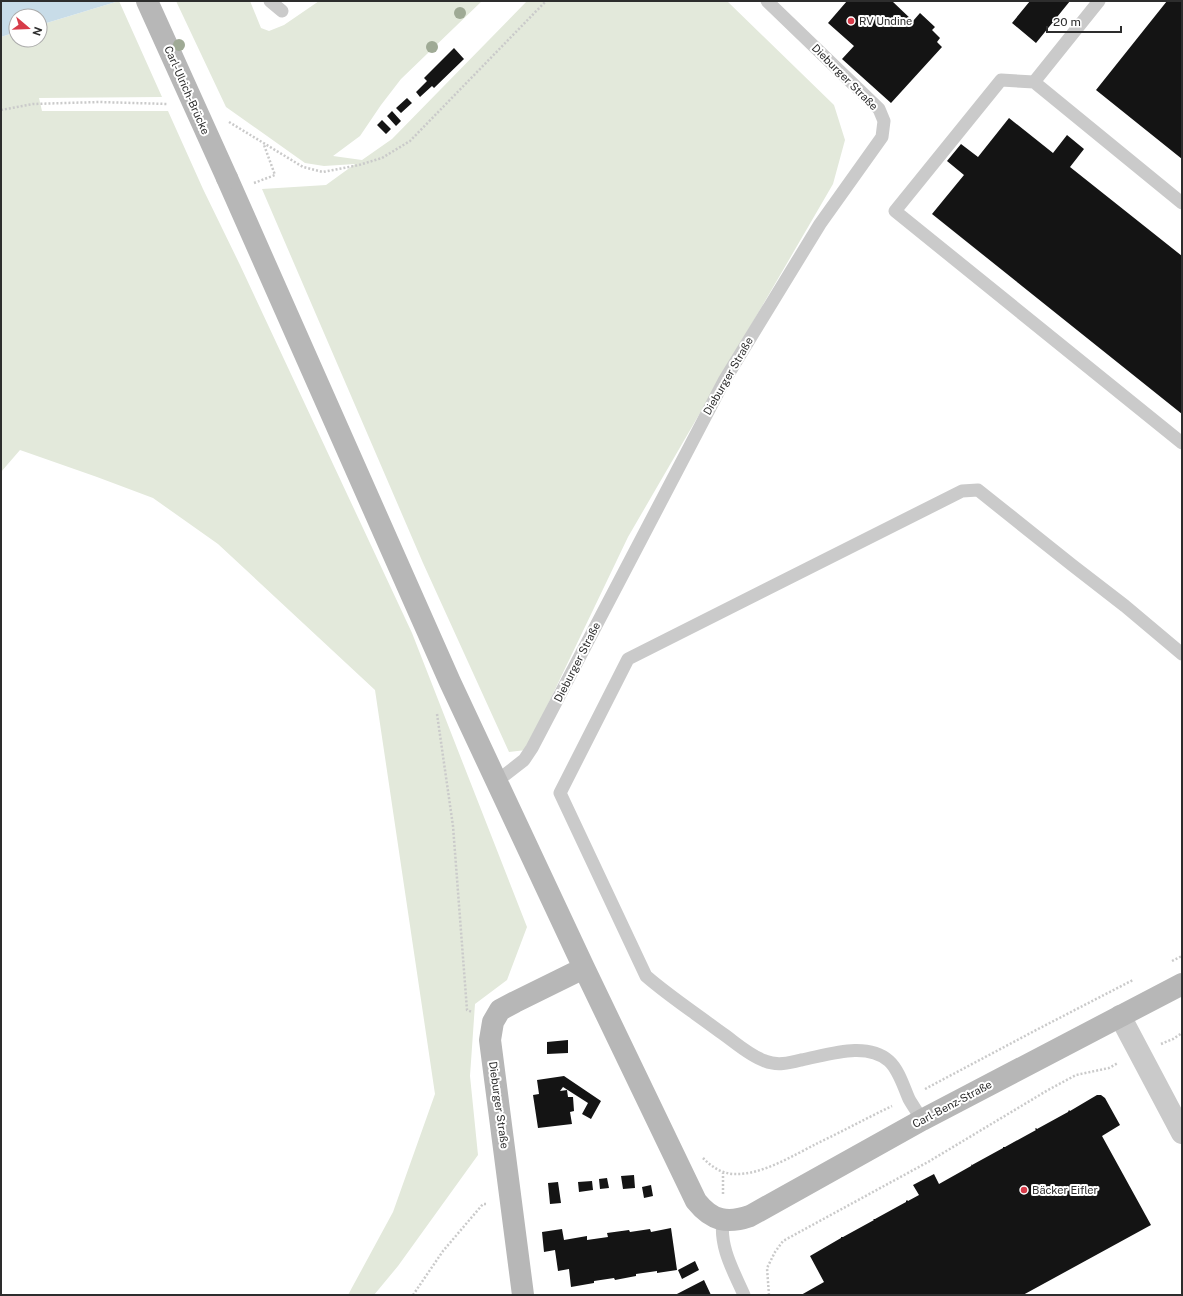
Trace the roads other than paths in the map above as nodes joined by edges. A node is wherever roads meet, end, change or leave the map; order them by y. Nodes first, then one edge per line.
1 (147, 1) edge
2 (270, 1) edge
3 (767, 1) edge
4 (1099, 1) edge
5 (282, 11) dead end
6 (1034, 82) junction
7 (1182, 203) edge
8 (1182, 443) edge
9 (1182, 654) edge
10 (497, 781) junction
11 (584, 968) junction
12 (1182, 984) edge
13 (1120, 1016) junction
14 (922, 1120) junction
15 (1182, 1133) edge
16 (722, 1220) junction
17 (523, 1295) edge
18 (744, 1295) edge

1 - 10 main road, Carl-Ulrich-Brücke, bridge
2 - 5 lane
3 - 10 lane, Dieburger Straße
4 - 6 lane
6 - 7 lane
6 - 8 lane
9 - 14 lane
10 - 11 main road, Carl-Ulrich-Brücke
11 - 16 main road, Carl-Ulrich-Brücke
11 - 17 main road, Dieburger Straße
12 - 13 main road, Carl-Benz-Straße
13 - 14 main road, Carl-Benz-Straße
13 - 15 street
14 - 16 main road, Carl-Benz-Straße
16 - 18 lane

